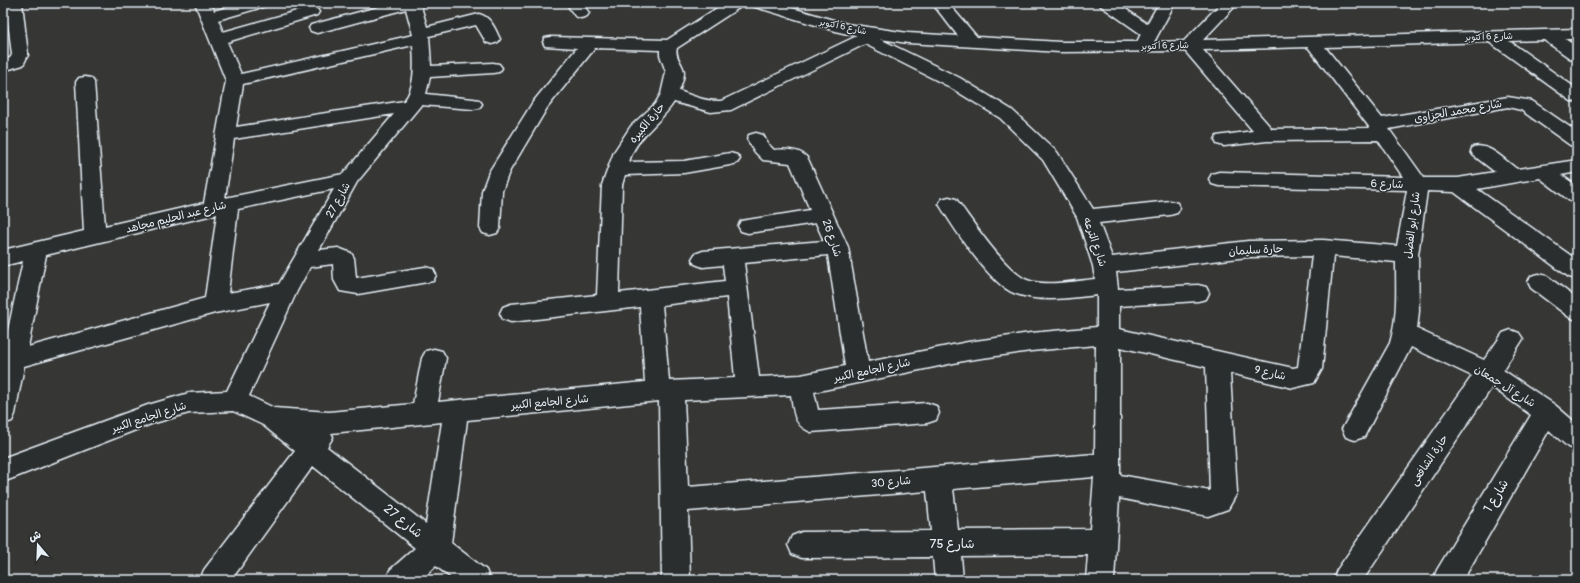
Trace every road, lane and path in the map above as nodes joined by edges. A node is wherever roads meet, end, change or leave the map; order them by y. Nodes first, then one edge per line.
1 (14, 3) edge
2 (260, 3) edge
3 (412, 3) edge
4 (736, 3) edge
5 (758, 3) edge
6 (940, 3) edge
7 (1107, 3) edge
8 (1167, 3) edge
9 (1230, 3) edge
10 (309, 8) edge
11 (206, 10) edge
12 (846, 29) junction
13 (1577, 34) edge
14 (1548, 35) junction
15 (421, 36) junction
16 (1493, 37) junction
17 (865, 38) junction
18 (218, 39) junction
19 (492, 39) dead end
20 (1146, 40) junction
21 (551, 42) dead end
22 (972, 42) junction
23 (1313, 42) junction
24 (324, 43) junction
25 (590, 43) junction
26 (670, 45) junction
27 (1189, 45) junction
28 (1577, 54) edge
29 (10, 63) edge
30 (493, 68) dead end
31 (423, 72) junction
32 (235, 81) junction
33 (85, 82) dead end
34 (670, 94) junction
35 (1577, 97) edge
36 (413, 102) junction
37 (473, 104) dead end
38 (1379, 130) junction
39 (227, 134) junction
40 (1267, 135) junction
41 (756, 139) dead end
42 (1224, 140) dead end
43 (1577, 141) edge
44 (1480, 151) dead end
45 (730, 159) dead end
46 (1577, 166) edge
47 (617, 169) junction
48 (1544, 172) junction
49 (1514, 177) junction
50 (349, 179) junction
51 (1219, 179) dead end
52 (1418, 184) junction
53 (1458, 185) junction
54 (1577, 196) edge
55 (949, 204) dead end
56 (221, 206) junction
57 (1170, 208) dead end
58 (824, 215) junction
59 (1087, 217) junction
60 (748, 226) dead end
61 (490, 228) dead end
62 (94, 236) junction
63 (837, 247) junction
64 (1323, 248) junction
65 (36, 250) junction
66 (1408, 255) junction
67 (733, 256) junction
68 (3, 258) edge
69 (304, 260) junction
70 (703, 260) dead end
71 (1577, 271) edge
72 (425, 276) dead end
73 (1539, 282) dead end
74 (1106, 283) junction
75 (736, 288) junction
76 (286, 292) junction
77 (1198, 293) dead end
78 (650, 297) junction
79 (608, 302) junction
80 (215, 304) junction
81 (1577, 311) edge
82 (511, 312) dead end
83 (1405, 334) junction
84 (1108, 335) junction
85 (1511, 339) dead end
86 (434, 358) dead end
87 (1217, 360) junction
88 (9, 361) edge
89 (858, 372) junction
90 (1489, 373) junction
91 (801, 385) junction
92 (748, 388) junction
93 (664, 391) junction
94 (235, 401) junction
95 (456, 411) junction
96 (1546, 412) junction
97 (927, 413) dead end
98 (3, 414) edge
99 (424, 414) junction
100 (272, 418) junction
101 (329, 423) junction
102 (1355, 429) dead end
103 (1577, 439) edge
104 (312, 449) junction
105 (3, 470) edge
106 (1107, 474) junction
107 (938, 478) junction
108 (675, 500) junction
109 (1102, 542) junction
110 (946, 544) junction
111 (802, 545) dead end
112 (436, 548) junction
113 (214, 580) edge
114 (400, 580) edge
115 (476, 580) edge
116 (676, 580) edge
117 (949, 580) edge
118 (1100, 580) edge
119 (1347, 580) edge
120 (1447, 580) edge

1 - 29 street
2 - 11 street
3 - 15 street, شارع 27
3 - 24 street
4 - 26 street
5 - 12 street, شارع 6 أكتوبر
6 - 22 street
7 - 20 street
8 - 20 street
9 - 27 street
10 - 18 street
10 - 24 street
11 - 18 street
12 - 17 street, شارع الترعه
12 - 22 street, شارع 6 أكتوبر
13 - 14 street, شارع 6 أكتوبر
14 - 16 street, شارع 6 أكتوبر
14 - 28 street
15 - 19 street
15 - 24 street
15 - 31 street, شارع 27
16 - 23 street, شارع 6 أكتوبر
16 - 35 street
17 - 34 street
17 - 59 street, شارع الترعه
18 - 32 street
20 - 22 street, شارع 6 أكتوبر
20 - 27 street, شارع 6 أكتوبر
21 - 25 street
23 - 27 street, شارع 6 أكتوبر
23 - 38 street, شارع ابو الفضل
24 - 32 street
25 - 26 street
25 - 61 street
26 - 34 street, حارة الكبيره
27 - 40 street
30 - 31 street
31 - 36 street, شارع 27
32 - 39 street
33 - 62 street
34 - 47 street, حارة الكبيره
36 - 37 street
36 - 39 street
36 - 50 street, شارع 27
38 - 40 street, شارع محمد الجزاوى
38 - 43 street, شارع محمد الجزاوى
38 - 52 street, شارع ابو الفضل
39 - 56 street
40 - 42 street, شارع محمد الجزاوى
41 - 58 street, شارع 26
44 - 49 street
45 - 47 street
46 - 48 street, شارع 6
47 - 79 street, حارة الكبيره
48 - 49 street, شارع 6
48 - 54 street
49 - 53 street, شارع 6
50 - 56 street, شارع عبد الحليم مجاهد
50 - 69 street, شارع 27
51 - 52 street, شارع 6
52 - 53 street, شارع 6
52 - 66 street, شارع ابو الفضل
53 - 71 street
55 - 74 street
56 - 62 street, شارع عبد الحليم مجاهد
56 - 80 street
57 - 59 street
58 - 60 street
58 - 63 street, شارع 26
59 - 74 street, شارع الترعه
62 - 65 street, شارع عبد الحليم مجاهد
63 - 67 street
63 - 89 street, شارع 26
64 - 66 street, حارة سليمان
64 - 74 street, حارة سليمان
64 - 87 street, شارع 9
65 - 68 street, شارع عبد الحليم مجاهد
65 - 88 street
66 - 83 street, شارع ابو الفضل
67 - 70 street
67 - 75 street
69 - 72 street
69 - 76 street, شارع 27
73 - 81 street
74 - 77 street
74 - 84 street, شارع الترعه
75 - 78 street
75 - 92 street
76 - 80 street
76 - 94 street, شارع 27
78 - 79 street
78 - 93 street
79 - 82 street
80 - 88 street
83 - 90 street, شارع آل جمعان
83 - 102 street, شارع ابو الفضل
84 - 87 street, شارع 9
84 - 89 street, شارع الجامع الكبير
84 - 106 street, شارع الترعه
85 - 90 street, حارة الشافعى
86 - 99 street
87 - 106 street, شارع 30
88 - 98 street
89 - 91 street, شارع الجامع الكبير
90 - 96 street, شارع آل جمعان
90 - 119 street, حارة الشافعى
91 - 92 street, شارع الجامع الكبير
91 - 97 street
92 - 93 street, شارع الجامع الكبير
93 - 95 street, شارع الجامع الكبير
93 - 108 street
94 - 100 street, شارع الجامع الكبير
94 - 105 street, شارع الجامع الكبير
95 - 99 street, شارع الجامع الكبير
95 - 112 street
96 - 103 street, شارع آل جمعان
96 - 120 street, شارع 1
99 - 101 street, شارع الجامع الكبير
100 - 101 street, شارع الجامع الكبير
100 - 104 street, شارع 27
101 - 104 street
104 - 112 street, شارع 27
104 - 113 street
106 - 107 street, شارع 30
106 - 109 street, شارع الترعه
107 - 108 street, شارع 30
107 - 110 street
108 - 116 street
109 - 110 street, شارع 75
109 - 118 street, شارع الترعه
110 - 111 street, شارع 75
110 - 117 street
112 - 114 street
112 - 115 street, شارع 27

